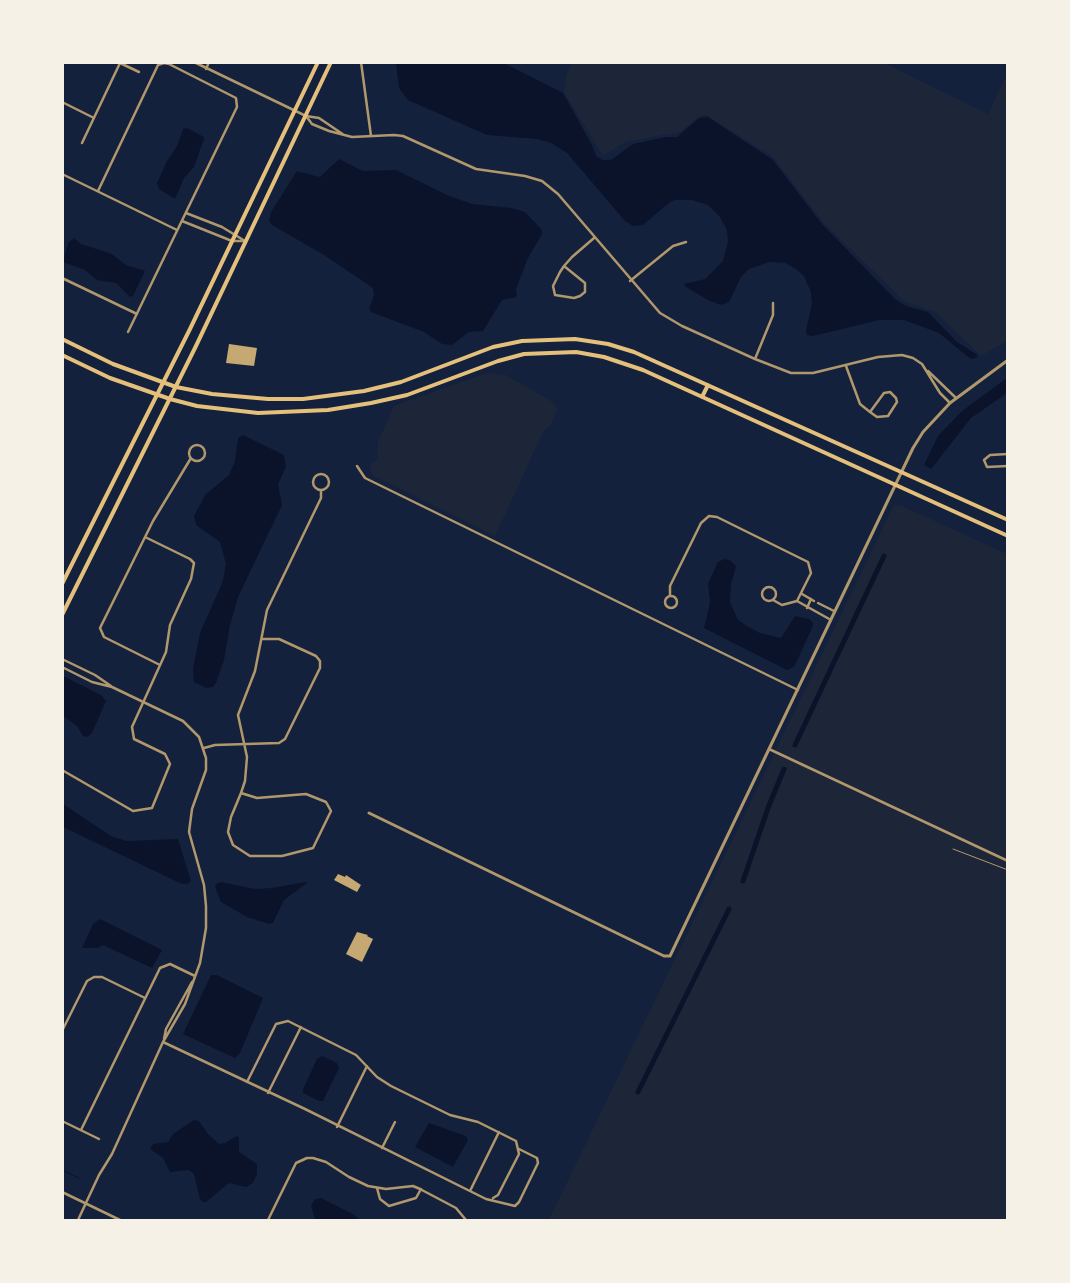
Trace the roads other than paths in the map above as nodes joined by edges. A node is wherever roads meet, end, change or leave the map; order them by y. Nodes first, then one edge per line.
1 (194, 62) edge
2 (209, 62) edge
3 (318, 62) edge
4 (331, 62) edge
5 (361, 62) edge
6 (120, 63) edge
7 (161, 64) edge
8 (206, 68) junction
9 (139, 72) dead end
10 (62, 102) edge
11 (296, 112) junction
12 (306, 116) junction
13 (94, 118) junction
14 (346, 136) junction
15 (371, 136) junction
16 (82, 143) dead end
17 (62, 174) edge
18 (98, 191) junction
19 (186, 213) junction
20 (182, 221) junction
21 (177, 230) junction
22 (236, 234) junction
23 (594, 238) junction
24 (232, 241) junction
25 (246, 242) junction
26 (686, 242) dead end
27 (564, 266) junction
28 (62, 278) edge
29 (630, 281) junction
30 (773, 303) dead end
31 (137, 314) junction
32 (128, 332) dead end
33 (62, 339) edge
34 (62, 355) edge
35 (755, 359) junction
36 (1008, 360) edge
37 (846, 366) junction
38 (926, 371) junction
39 (163, 383) junction
40 (708, 385) junction
41 (176, 387) junction
42 (157, 395) junction
43 (702, 397) junction
44 (956, 398) junction
45 (170, 399) junction
46 (950, 403) junction
47 (870, 412) junction
48 (1008, 454) edge
49 (191, 458) junction
50 (357, 466) dead end
51 (1008, 466) edge
52 (901, 472) junction
53 (895, 485) junction
54 (321, 490) junction
55 (1008, 520) edge
56 (1008, 536) edge
57 (145, 537) junction
58 (62, 584) edge
59 (802, 594) junction
60 (670, 596) junction
61 (773, 600) junction
62 (797, 601) junction
63 (818, 603) dead end
64 (807, 608) junction
65 (836, 612) junction
66 (62, 615) edge
67 (832, 620) junction
68 (261, 639) junction
69 (62, 659) edge
70 (160, 665) junction
71 (62, 667) edge
72 (112, 687) junction
73 (798, 690) junction
74 (144, 702) junction
75 (244, 744) junction
76 (204, 748) junction
77 (768, 748) junction
78 (62, 770) edge
79 (241, 793) junction
80 (369, 813) dead end
81 (953, 849) dead end
82 (1008, 861) edge
83 (1008, 870) edge
84 (195, 976) junction
85 (145, 998) junction
86 (301, 1027) junction
87 (62, 1031) edge
88 (163, 1042) junction
89 (367, 1066) junction
90 (247, 1082) junction
91 (268, 1093) junction
92 (62, 1121) edge
93 (395, 1122) dead end
94 (337, 1127) junction
95 (81, 1130) junction
96 (499, 1132) junction
97 (99, 1139) dead end
98 (382, 1148) junction
99 (519, 1149) junction
100 (376, 1188) junction
101 (421, 1189) junction
102 (470, 1191) junction
103 (62, 1192) edge
104 (492, 1199) junction
105 (85, 1204) junction
106 (78, 1220) edge
107 (120, 1220) edge
108 (268, 1220) edge
109 (466, 1220) edge

1 - 8 street
2 - 8 street
3 - 11 main road
4 - 12 main road
5 - 15 street
6 - 9 street
6 - 13 street
7 - 18 street
7 - 19 street
8 - 11 street
10 - 13 street
11 - 12 street
11 - 22 main road
12 - 14 street
12 - 14 street
12 - 25 main road
13 - 16 street
14 - 15 street
15 - 23 street
17 - 18 street
18 - 21 street
19 - 20 street
19 - 22 street
20 - 21 street
20 - 24 street
21 - 31 street
22 - 24 main road
22 - 25 street
23 - 27 street
23 - 29 street
24 - 25 street
24 - 39 main road
25 - 41 main road
26 - 29 street
27 - 27 street
28 - 31 street
29 - 35 street
30 - 35 street
31 - 32 street
33 - 39 main road
34 - 42 main road
35 - 37 street
36 - 44 street
37 - 38 street
37 - 47 street
38 - 44 street
38 - 46 street
39 - 41 main road
39 - 42 main road
40 - 41 main road
40 - 43 main road
40 - 52 main road
41 - 45 main road
42 - 45 main road
42 - 58 main road
43 - 45 main road
43 - 53 main road
44 - 46 street
45 - 66 main road
46 - 52 street
47 - 47 street
48 - 51 street
49 - 49 street
49 - 57 street
50 - 73 street
52 - 53 street
52 - 55 main road
53 - 56 main road
53 - 65 street
54 - 54 street
54 - 68 street
57 - 70 street
57 - 70 street
59 - 60 street
59 - 62 street
59 - 64 street
60 - 60 street
61 - 61 street
61 - 62 street
62 - 64 street
63 - 65 street
64 - 67 street
65 - 67 street
67 - 73 street
68 - 75 street
68 - 75 street
69 - 72 street
70 - 74 street
71 - 72 street
72 - 74 street
73 - 77 street
74 - 76 street
74 - 78 street
75 - 76 street
75 - 79 street
76 - 84 street
77 - 80 street
77 - 82 street
79 - 79 street
81 - 83 lane
84 - 85 street
84 - 88 street
84 - 88 street
85 - 87 street
85 - 95 street
86 - 89 street
86 - 90 street
86 - 91 street
88 - 90 street
88 - 105 street
89 - 94 street
89 - 96 street
90 - 91 street
91 - 94 street
92 - 95 street
93 - 98 street
94 - 98 street
95 - 97 street
96 - 99 street
96 - 102 street
98 - 102 street
99 - 104 street
99 - 104 street
100 - 101 street
100 - 101 street
100 - 108 street
101 - 109 street
102 - 104 street
103 - 105 street
105 - 106 street
105 - 107 street

